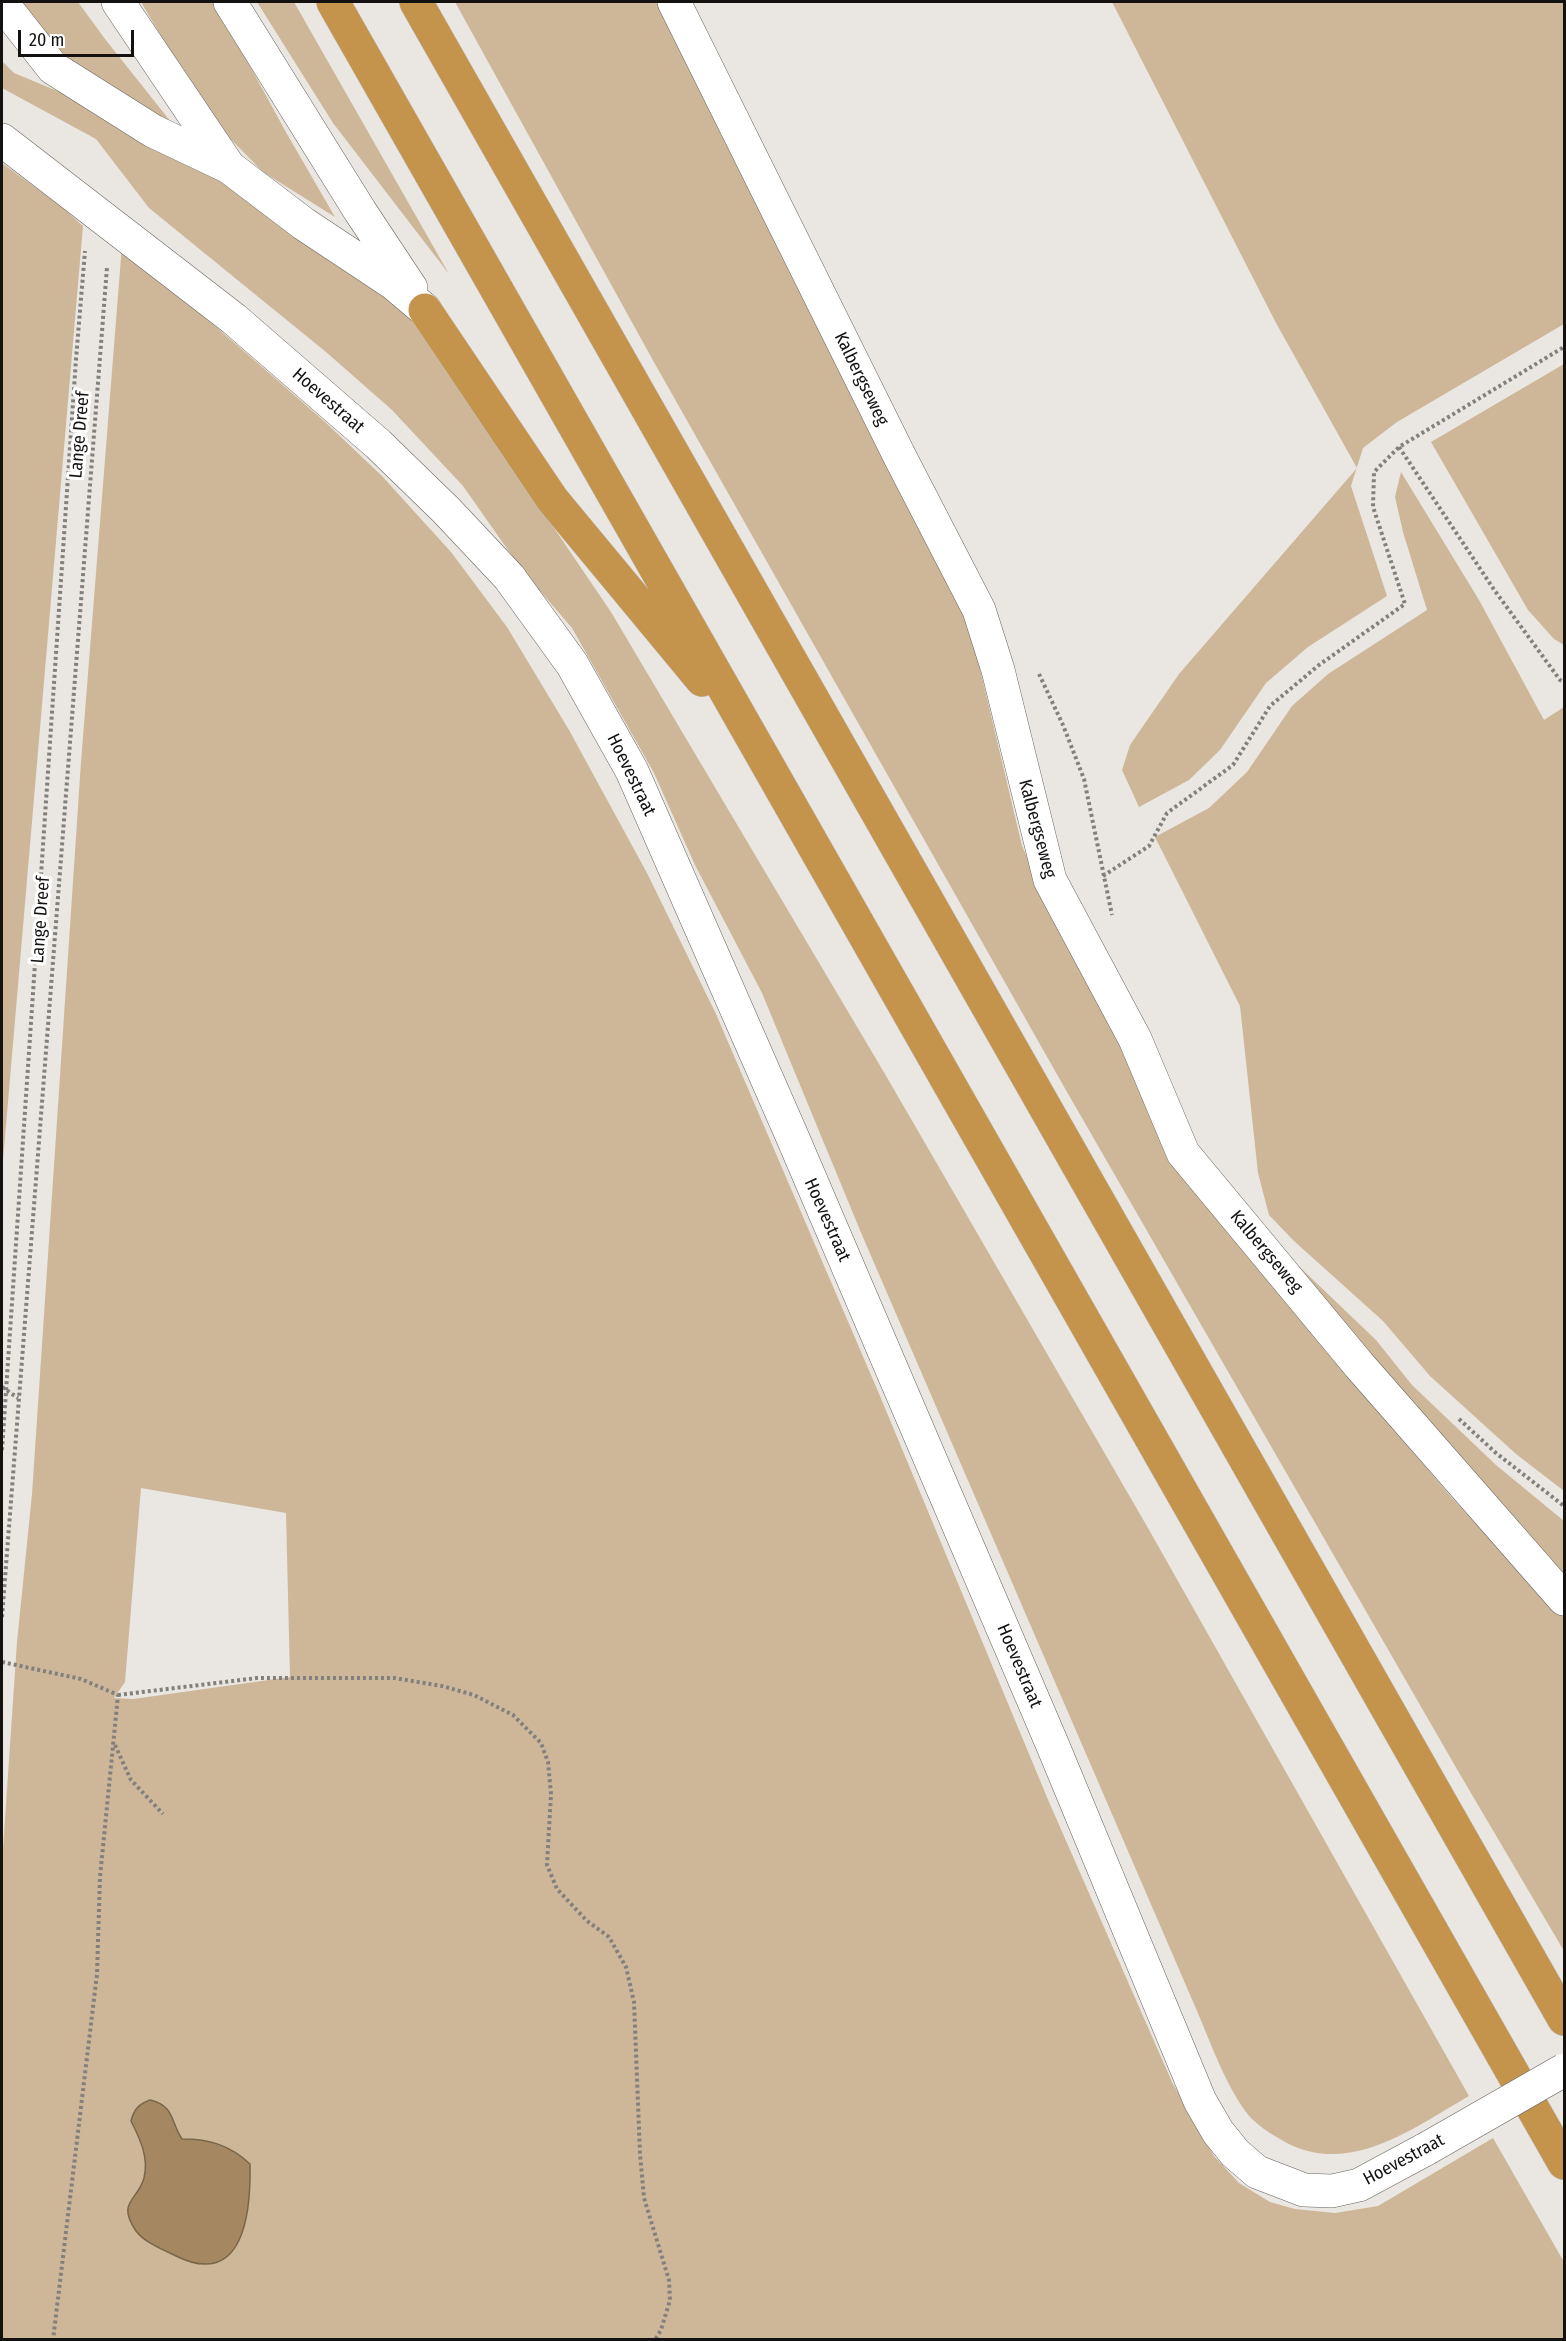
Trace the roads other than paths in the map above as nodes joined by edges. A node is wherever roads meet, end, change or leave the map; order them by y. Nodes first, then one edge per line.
1 (118, 2) edge
2 (230, 2) edge
3 (333, 2) edge
4 (416, 2) edge
5 (674, 2) edge
6 (2, 3) edge
7 (2, 140) edge
8 (229, 167) junction
9 (425, 310) junction
10 (759, 748) junction
11 (1564, 1599) edge
12 (1564, 2019) edge
13 (1564, 2070) edge
14 (1564, 2163) edge

1 - 8 street
2 - 9 street
3 - 10 highway
4 - 12 highway
5 - 11 street, Kalbergseweg
6 - 8 street
7 - 13 street, Hoevestraat, bridge
8 - 9 street
9 - 10 highway
10 - 14 highway

